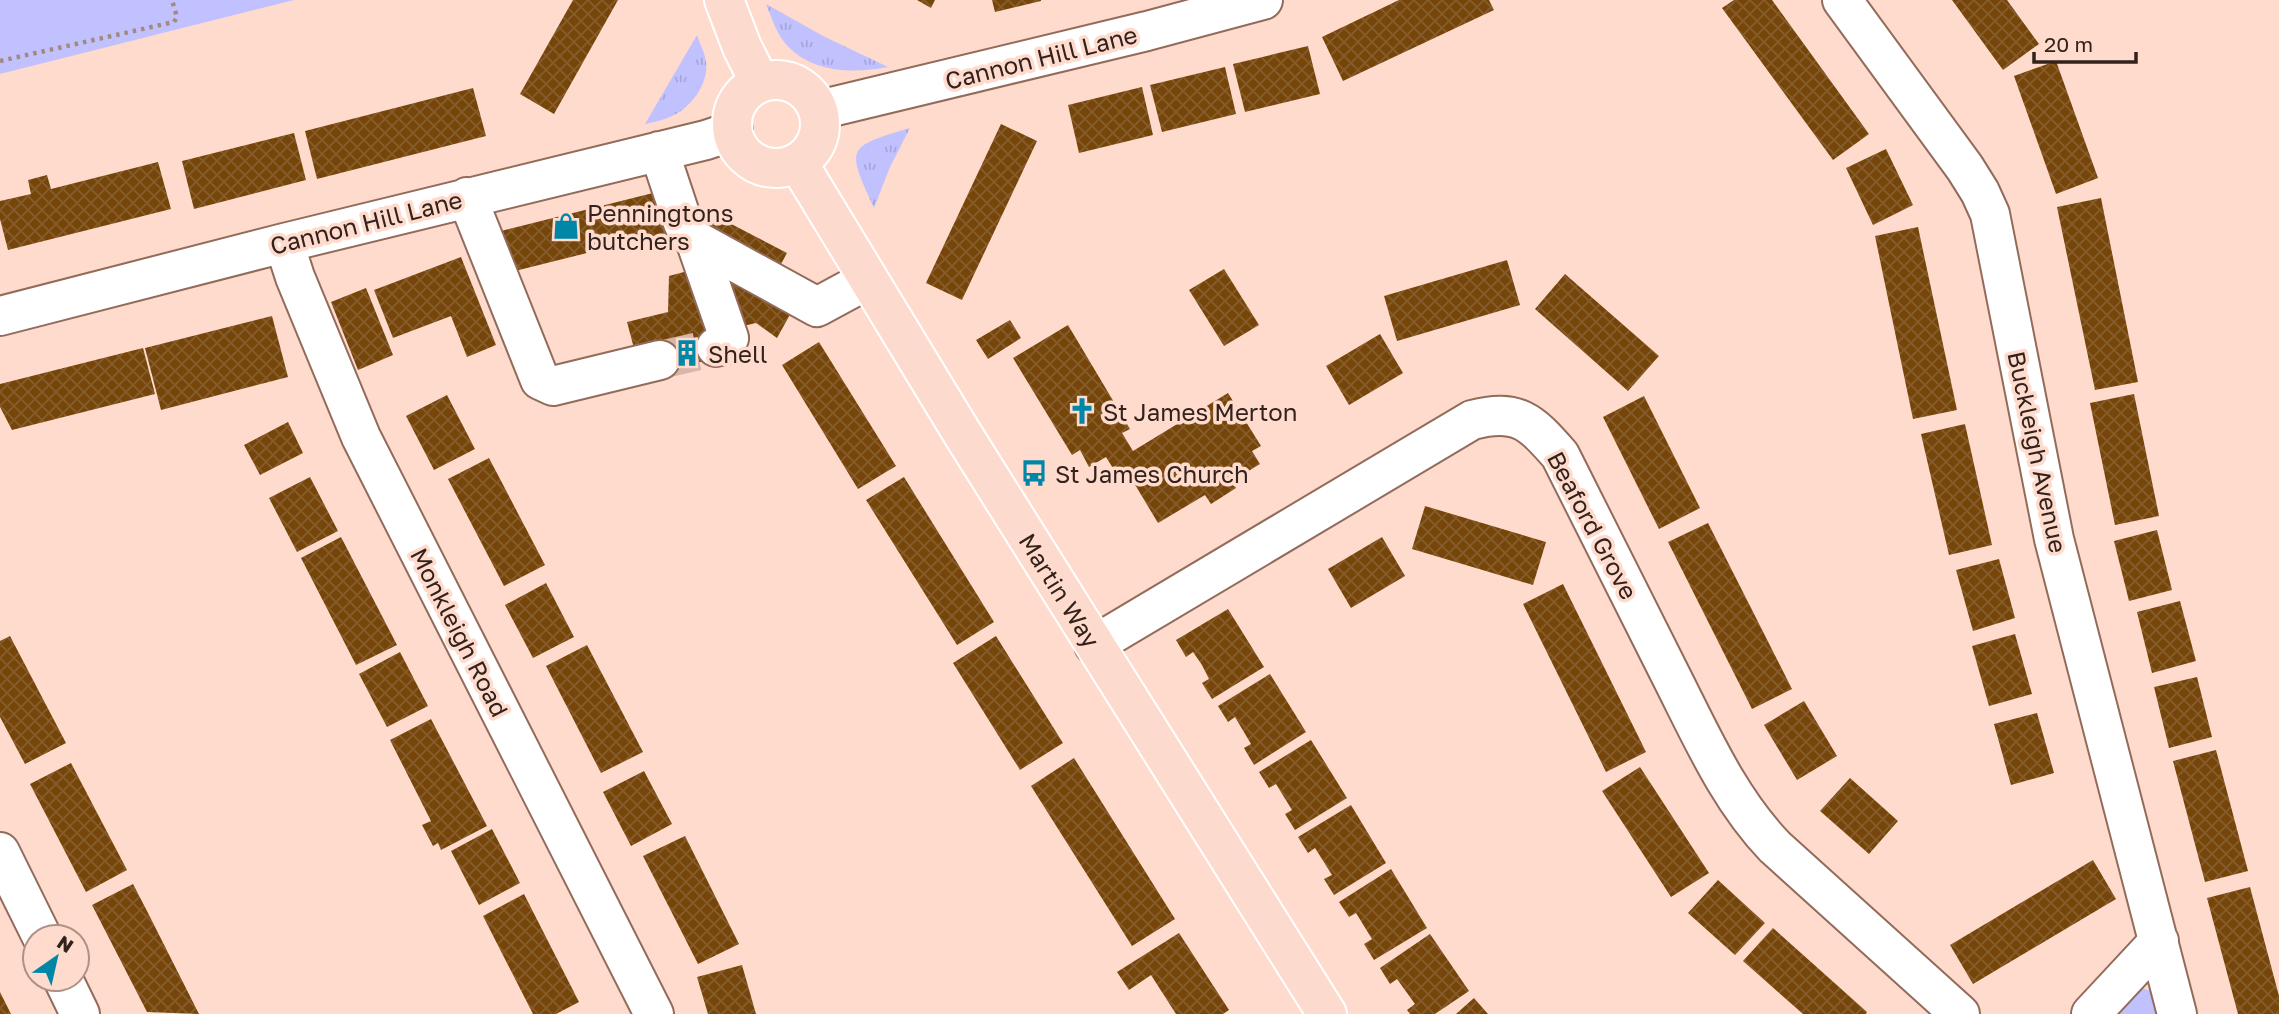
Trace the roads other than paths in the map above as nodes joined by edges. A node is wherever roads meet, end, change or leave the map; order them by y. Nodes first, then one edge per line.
1 (724, 0) edge
2 (1263, 0) edge
3 (1842, 0) edge
4 (760, 83) junction
5 (819, 110) junction
6 (733, 131) junction
7 (659, 151) junction
8 (798, 163) junction
9 (467, 197) junction
10 (695, 240) junction
11 (284, 243) junction
12 (867, 280) junction
13 (0, 316) edge
14 (716, 347) dead end
15 (642, 365) tunnel mouth
16 (1094, 645) junction
17 (0, 852) edge
18 (35, 923) edge
19 (2159, 941) junction
20 (70, 993) edge
21 (80, 1014) edge
22 (654, 1014) edge
23 (1327, 1014) edge
24 (1960, 1014) edge
25 (2091, 1014) edge
26 (2178, 1014) edge

1 - 4 main road
2 - 5 street, Cannon Hill Lane
3 - 19 street, Buckleigh Avenue
4 - 5 main road
4 - 6 main road
5 - 8 main road
6 - 7 street, Cannon Hill Lane
6 - 8 main road
7 - 9 street, Cannon Hill Lane
7 - 10 street
8 - 12 main road, Martin Way
9 - 11 street, Cannon Hill Lane
9 - 15 street
10 - 12 street
10 - 14 street
11 - 13 street, Cannon Hill Lane
11 - 22 street, Monkleigh Road
12 - 16 main road, Martin Way
16 - 23 main road, Martin Way
16 - 24 street, Beaford Grove
17 - 18 street
19 - 25 street
19 - 26 street, Buckleigh Avenue
20 - 21 street

